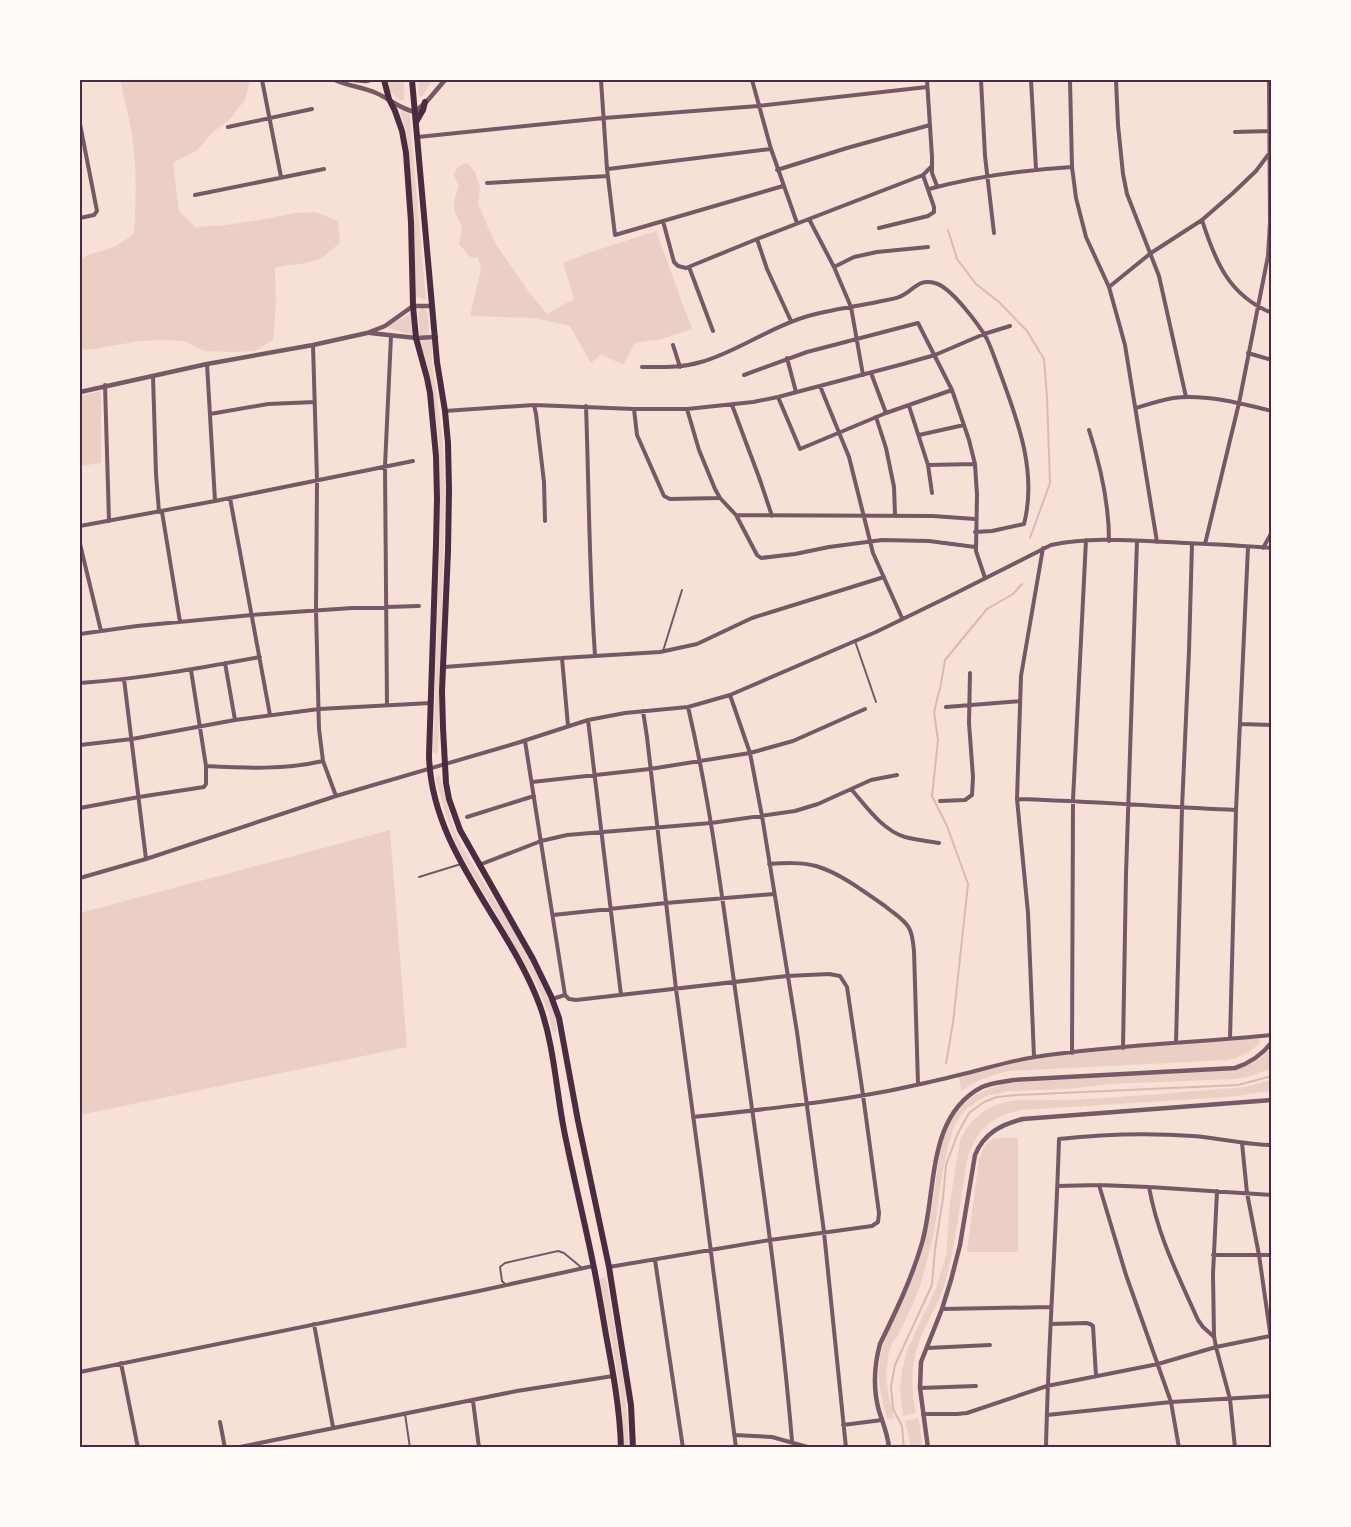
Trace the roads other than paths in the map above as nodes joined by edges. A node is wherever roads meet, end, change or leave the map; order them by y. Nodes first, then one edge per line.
1 (262, 80) edge
2 (335, 80) edge
3 (354, 80) edge
4 (370, 80) edge
5 (384, 80) edge
6 (412, 80) edge
7 (445, 80) edge
8 (601, 80) edge
9 (752, 80) edge
10 (927, 80) edge
11 (981, 80) edge
12 (1030, 80) edge
13 (1070, 80) edge
14 (1116, 80) edge
15 (1269, 80) edge
16 (346, 82) edge
17 (927, 87) junction
18 (389, 99) junction
19 (426, 102) junction
20 (758, 106) junction
21 (312, 109) dead end
22 (415, 112) junction
23 (604, 118) junction
24 (270, 119) junction
25 (415, 122) junction
26 (80, 124) edge
27 (930, 124) junction
28 (228, 127) dead end
29 (1269, 131) junction
30 (1235, 132) dead end
31 (416, 137) junction
32 (1270, 145) edge
33 (771, 149) junction
34 (1268, 154) junction
35 (86, 156) junction
36 (80, 158) edge
37 (932, 166) junction
38 (1072, 166) junction
39 (324, 169) dead end
40 (608, 169) junction
41 (1036, 169) junction
42 (777, 170) junction
43 (923, 175) junction
44 (608, 176) junction
45 (987, 176) junction
46 (281, 177) junction
47 (487, 183) dead end
48 (783, 186) junction
49 (937, 186) junction
50 (929, 189) junction
51 (195, 195) dead end
52 (80, 218) edge
53 (809, 219) junction
54 (1202, 220) junction
55 (663, 221) junction
56 (797, 223) junction
57 (879, 228) dead end
58 (994, 233) dead end
59 (757, 239) junction
60 (927, 247) dead end
61 (1151, 252) junction
62 (1270, 257) edge
63 (689, 267) junction
64 (834, 267) junction
65 (1109, 287) junction
66 (413, 306) junction
67 (432, 306) junction
68 (850, 307) junction
69 (1258, 307) junction
70 (1272, 313) edge
71 (791, 321) junction
72 (1010, 326) dead end
73 (713, 331) dead end
74 (368, 333) junction
75 (984, 334) junction
76 (391, 336) junction
77 (436, 337) junction
78 (416, 338) junction
79 (856, 339) junction
80 (313, 345) junction
81 (673, 345) dead end
82 (1248, 353) junction
83 (935, 355) junction
84 (787, 358) junction
85 (1272, 360) edge
86 (207, 364) junction
87 (642, 367) dead end
88 (680, 367) junction
89 (872, 373) junction
90 (744, 375) dead end
91 (863, 375) junction
92 (153, 376) junction
93 (105, 385) junction
94 (820, 386) junction
95 (952, 390) junction
96 (80, 392) edge
97 (796, 392) junction
98 (777, 397) junction
99 (1186, 397) junction
100 (315, 402) junction
101 (1239, 402) junction
102 (534, 405) junction
103 (732, 405) junction
104 (586, 406) junction
105 (909, 406) junction
106 (1136, 408) junction
107 (634, 409) junction
108 (687, 409) junction
109 (445, 411) junction
110 (1272, 411) edge
111 (886, 413) junction
112 (210, 414) junction
113 (876, 417) junction
114 (964, 425) junction
115 (1089, 430) dead end
116 (838, 433) junction
117 (920, 435) junction
118 (413, 461) dead end
119 (975, 464) junction
120 (928, 465) junction
121 (385, 466) junction
122 (317, 480) junction
123 (932, 494) dead end
124 (230, 498) junction
125 (720, 498) junction
126 (215, 501) junction
127 (161, 512) junction
128 (736, 515) junction
129 (895, 515) junction
130 (771, 516) junction
131 (863, 516) junction
132 (975, 519) junction
133 (109, 521) junction
134 (545, 521) dead end
135 (80, 526) edge
136 (975, 532) junction
137 (1272, 532) edge
138 (1086, 540) junction
139 (1109, 540) junction
140 (1137, 541) junction
141 (870, 542) junction
142 (1157, 542) junction
143 (80, 544) edge
144 (1192, 544) junction
145 (1205, 544) junction
146 (1248, 546) junction
147 (975, 547) junction
148 (1043, 548) junction
149 (1263, 548) junction
150 (1272, 548) edge
151 (884, 577) junction
152 (986, 579) junction
153 (681, 590) dead end
154 (385, 606) junction
155 (419, 606) dead end
156 (316, 611) junction
157 (252, 615) junction
158 (902, 618) junction
159 (180, 622) junction
160 (101, 631) junction
161 (80, 634) edge
162 (855, 641) junction
163 (663, 651) junction
164 (595, 655) junction
165 (260, 657) junction
166 (562, 658) junction
167 (225, 663) junction
168 (443, 668) junction
169 (191, 670) junction
170 (970, 673) dead end
171 (124, 679) junction
172 (80, 683) edge
173 (730, 695) junction
174 (1020, 701) junction
175 (876, 702) dead end
176 (431, 703) junction
177 (387, 705) junction
178 (969, 705) junction
179 (688, 707) junction
180 (946, 707) dead end
181 (319, 709) junction
182 (865, 709) dead end
183 (643, 711) junction
184 (270, 715) junction
185 (235, 720) junction
186 (588, 720) junction
187 (1240, 724) junction
188 (1272, 725) edge
189 (568, 726) junction
190 (200, 727) junction
191 (132, 739) junction
192 (525, 741) junction
193 (80, 745) edge
194 (750, 753) junction
195 (323, 761) junction
196 (701, 761) junction
197 (444, 764) junction
198 (206, 766) junction
199 (429, 769) junction
200 (650, 769) junction
201 (897, 775) dead end
202 (594, 776) junction
203 (532, 782) junction
204 (851, 789) junction
205 (336, 796) junction
206 (534, 796) junction
207 (139, 797) junction
208 (1017, 798) junction
209 (1073, 800) junction
210 (940, 801) dead end
211 (1128, 805) junction
212 (80, 808) edge
213 (1182, 808) junction
214 (1236, 810) junction
215 (762, 816) junction
216 (467, 817) dead end
217 (711, 824) junction
218 (656, 827) junction
219 (601, 832) junction
220 (541, 841) junction
221 (939, 843) dead end
222 (146, 859) junction
223 (461, 864) junction
224 (769, 864) junction
225 (479, 865) junction
226 (419, 877) dead end
227 (80, 878) edge
228 (774, 894) junction
229 (723, 899) junction
230 (666, 903) junction
231 (611, 909) junction
232 (553, 915) junction
233 (787, 976) junction
234 (734, 982) junction
235 (676, 989) junction
236 (565, 995) junction
237 (621, 995) junction
238 (552, 999) junction
239 (1272, 1035) edge
240 (1230, 1039) junction
241 (1272, 1042) edge
242 (1176, 1043) junction
243 (1123, 1048) junction
244 (1072, 1053) junction
245 (1034, 1057) junction
246 (918, 1084) junction
247 (864, 1095) junction
248 (1272, 1100) edge
249 (807, 1104) junction
250 (752, 1111) junction
251 (693, 1117) junction
252 (1242, 1143) junction
253 (1272, 1145) edge
254 (1099, 1185) junction
255 (1058, 1186) junction
256 (1149, 1187) junction
257 (1216, 1191) junction
258 (1247, 1193) junction
259 (1272, 1195) edge
260 (824, 1232) junction
261 (770, 1240) junction
262 (710, 1250) junction
263 (1213, 1255) junction
264 (1259, 1255) junction
265 (1272, 1255) edge
266 (654, 1260) junction
267 (594, 1266) junction
268 (582, 1268) junction
269 (609, 1268) junction
270 (506, 1285) junction
271 (1051, 1307) junction
272 (942, 1309) junction
273 (314, 1324) junction
274 (1051, 1324) junction
275 (1214, 1336) junction
276 (1270, 1336) edge
277 (990, 1345) dead end
278 (1272, 1346) edge
279 (1216, 1347) junction
280 (927, 1348) junction
281 (121, 1363) junction
282 (1158, 1364) junction
283 (80, 1372) edge
284 (614, 1376) junction
285 (1096, 1376) junction
286 (976, 1386) dead end
287 (1047, 1386) junction
288 (920, 1388) junction
289 (1272, 1396) edge
290 (1230, 1399) junction
291 (472, 1401) junction
292 (1171, 1402) junction
293 (405, 1414) junction
294 (923, 1414) junction
295 (1047, 1415) junction
296 (882, 1420) junction
297 (220, 1422) dead end
298 (843, 1425) junction
299 (333, 1427) junction
300 (734, 1436) junction
301 (792, 1441) junction
302 (138, 1448) edge
303 (225, 1448) edge
304 (235, 1448) edge
305 (410, 1448) edge
306 (479, 1448) edge
307 (621, 1448) edge
308 (633, 1448) edge
309 (683, 1448) edge
310 (736, 1448) edge
311 (812, 1448) edge
312 (846, 1448) edge
313 (889, 1448) edge
314 (928, 1448) edge
315 (1046, 1448) edge
316 (1179, 1448) edge
317 (1234, 1448) edge

1 - 24 street
2 - 16 street
3 - 4 street
5 - 18 main road
6 - 22 main road
7 - 19 street
8 - 23 street
9 - 20 street
10 - 17 street
11 - 45 street
12 - 41 street
13 - 38 street
14 - 61 street
15 - 29 street
16 - 18 street
17 - 20 street
17 - 27 street
18 - 22 street
18 - 66 main road
19 - 22 street
19 - 25 main road
20 - 23 street
20 - 33 street
21 - 24 street
22 - 25 main road
23 - 31 street
23 - 40 street
24 - 28 street
24 - 46 street
25 - 31 main road
26 - 35 street
27 - 37 street
27 - 42 street
29 - 30 street
29 - 32 street
31 - 67 main road
32 - 34 street
33 - 40 street
33 - 42 street
34 - 54 street
34 - 62 street
35 - 36 street
35 - 52 street
37 - 43 street
37 - 49 street
38 - 41 street
38 - 65 street
39 - 46 street
40 - 44 street
41 - 45 street
42 - 48 street
43 - 50 street
43 - 53 street
44 - 47 street
44 - 55 street
45 - 49 street
45 - 58 street
46 - 51 street
48 - 55 street
48 - 56 street
49 - 50 street
50 - 57 street
53 - 56 street
53 - 64 street
54 - 61 street
54 - 69 street
55 - 63 street
56 - 59 street
59 - 63 street
59 - 71 street
60 - 64 street
61 - 65 street
61 - 99 street
62 - 69 street
63 - 73 street
64 - 68 street
65 - 106 street
66 - 67 street
66 - 74 street
66 - 78 main road
67 - 77 main road
68 - 71 street
68 - 75 street
68 - 79 street
69 - 70 street
69 - 82 street
71 - 88 street
72 - 75 street
74 - 76 street
74 - 80 street
75 - 83 street
75 - 136 street
76 - 78 street
76 - 121 street
77 - 78 street
77 - 109 main road
78 - 176 main road
79 - 83 street
79 - 84 street
79 - 91 street
80 - 86 street
80 - 100 street
81 - 88 street
82 - 85 street
82 - 101 street
83 - 89 street
83 - 95 street
84 - 90 street
84 - 97 street
86 - 92 street
86 - 112 street
87 - 88 street
89 - 91 street
89 - 111 street
91 - 94 street
92 - 93 street
92 - 127 street
93 - 96 street
93 - 133 street
94 - 97 street
94 - 116 street
95 - 105 street
95 - 114 street
97 - 98 street
98 - 103 street
98 - 116 street
99 - 101 street
99 - 106 street
100 - 112 street
100 - 122 street
101 - 110 street
101 - 145 street
102 - 104 street
102 - 109 street
102 - 134 street
103 - 108 street
103 - 130 street
104 - 107 street
104 - 164 street
105 - 111 street
105 - 117 street
106 - 142 street
107 - 108 street
107 - 125 street
108 - 125 street
109 - 168 main road
111 - 113 street
112 - 126 street
113 - 116 street
113 - 129 street
114 - 117 street
114 - 119 street
115 - 139 street
116 - 131 street
117 - 120 street
118 - 121 street
119 - 120 street
119 - 132 street
120 - 123 street
121 - 122 street
121 - 154 street
122 - 124 street
122 - 156 street
124 - 126 street
124 - 157 street
125 - 128 street
126 - 127 street
127 - 133 street
127 - 159 street
128 - 130 street
128 - 141 street
129 - 131 street
129 - 132 street
130 - 131 street
131 - 141 street
132 - 136 street
133 - 135 street
136 - 147 street
137 - 149 street
138 - 139 street
138 - 148 street
138 - 209 street
139 - 140 street
140 - 142 street
140 - 211 street
141 - 147 street
141 - 151 street
142 - 144 street
143 - 160 street
144 - 145 street
144 - 213 street
145 - 146 street
146 - 149 street
146 - 187 street
147 - 152 street
148 - 152 street
148 - 174 street
149 - 150 street
151 - 158 street
151 - 163 street
152 - 158 street
153 - 163 lane
154 - 155 street
154 - 156 street
154 - 177 street
156 - 157 street
156 - 181 street
157 - 159 street
157 - 165 street
158 - 162 street
159 - 160 street
160 - 161 street
162 - 173 street
162 - 175 lane
163 - 164 street
164 - 166 street
165 - 167 street
165 - 184 street
166 - 168 street
166 - 189 street
167 - 169 street
167 - 185 street
168 - 197 main road
169 - 171 street
169 - 190 street
170 - 178 street
171 - 172 street
171 - 191 street
173 - 179 street
173 - 194 street
174 - 178 street
174 - 208 street
176 - 177 street
176 - 199 main road
177 - 181 street
178 - 180 street
178 - 210 street
179 - 183 street
179 - 196 street
181 - 184 street
181 - 195 street
182 - 194 street
183 - 186 street
183 - 200 street
184 - 185 street
185 - 190 street
186 - 189 street
186 - 202 street
187 - 188 street
187 - 214 street
189 - 192 street
190 - 191 street
190 - 198 street
191 - 193 street
191 - 207 street
192 - 197 street
192 - 203 street
194 - 196 street
194 - 215 street
195 - 198 street
195 - 205 street
196 - 200 street
196 - 217 street
197 - 199 street
197 - 225 main road
198 - 207 street
199 - 205 street
199 - 223 main road
200 - 202 street
200 - 218 street
201 - 204 street
202 - 203 street
202 - 219 street
203 - 206 street
204 - 215 street
204 - 221 street
205 - 222 street
206 - 216 street
206 - 220 street
207 - 212 street
207 - 222 street
208 - 209 street
208 - 245 street
209 - 211 street
209 - 244 street
211 - 213 street
211 - 243 street
213 - 214 street
213 - 242 street
214 - 240 street
215 - 217 street
215 - 224 street
217 - 218 street
217 - 229 street
218 - 219 street
218 - 230 street
219 - 220 street
219 - 231 street
220 - 225 street
220 - 232 street
222 - 227 street
223 - 226 lane
223 - 267 main road
224 - 228 street
224 - 246 street
225 - 238 main road
228 - 229 street
228 - 233 street
229 - 230 street
229 - 234 street
230 - 231 street
230 - 235 street
231 - 232 street
231 - 237 street
232 - 236 street
233 - 234 street
233 - 247 street
233 - 249 street
234 - 235 street
234 - 250 street
235 - 237 street
235 - 251 street
236 - 237 street
236 - 238 street
238 - 269 main road
239 - 240 street
240 - 242 street
241 - 296 street
242 - 243 street
243 - 244 street
244 - 245 street
245 - 246 street
246 - 247 street
247 - 249 street
247 - 260 street
248 - 272 street
249 - 250 street
249 - 260 street
250 - 251 street
250 - 261 street
251 - 262 street
252 - 253 street
252 - 255 street
252 - 258 street
254 - 255 street
254 - 256 street
254 - 282 street
255 - 271 street
256 - 257 street
256 - 275 street
257 - 258 street
257 - 263 street
258 - 259 street
258 - 264 street
260 - 261 street
260 - 298 street
261 - 262 street
261 - 301 street
262 - 266 street
262 - 300 street
263 - 264 street
263 - 275 street
264 - 265 street
264 - 276 street
266 - 269 street
266 - 309 street
267 - 268 street
267 - 284 main road
268 - 270 street
268 - 270 lane
269 - 308 main road
270 - 273 street
271 - 272 street
271 - 274 street
272 - 280 street
273 - 281 street
273 - 299 street
274 - 285 street
274 - 287 street
275 - 279 street
276 - 278 street
276 - 279 street
277 - 280 street
279 - 282 street
279 - 290 street
280 - 288 street
281 - 283 street
281 - 302 street
282 - 285 street
282 - 292 street
284 - 291 street
284 - 307 main road
285 - 287 street
286 - 288 street
287 - 294 street
287 - 295 street
288 - 294 street
289 - 290 street
290 - 292 street
290 - 317 street
291 - 293 street
291 - 306 street
292 - 295 street
292 - 316 street
293 - 299 street
293 - 305 lane
294 - 314 street
295 - 315 street
296 - 298 street
296 - 313 street
297 - 303 street
298 - 312 street
299 - 304 street
300 - 301 street
300 - 310 street
301 - 311 street

